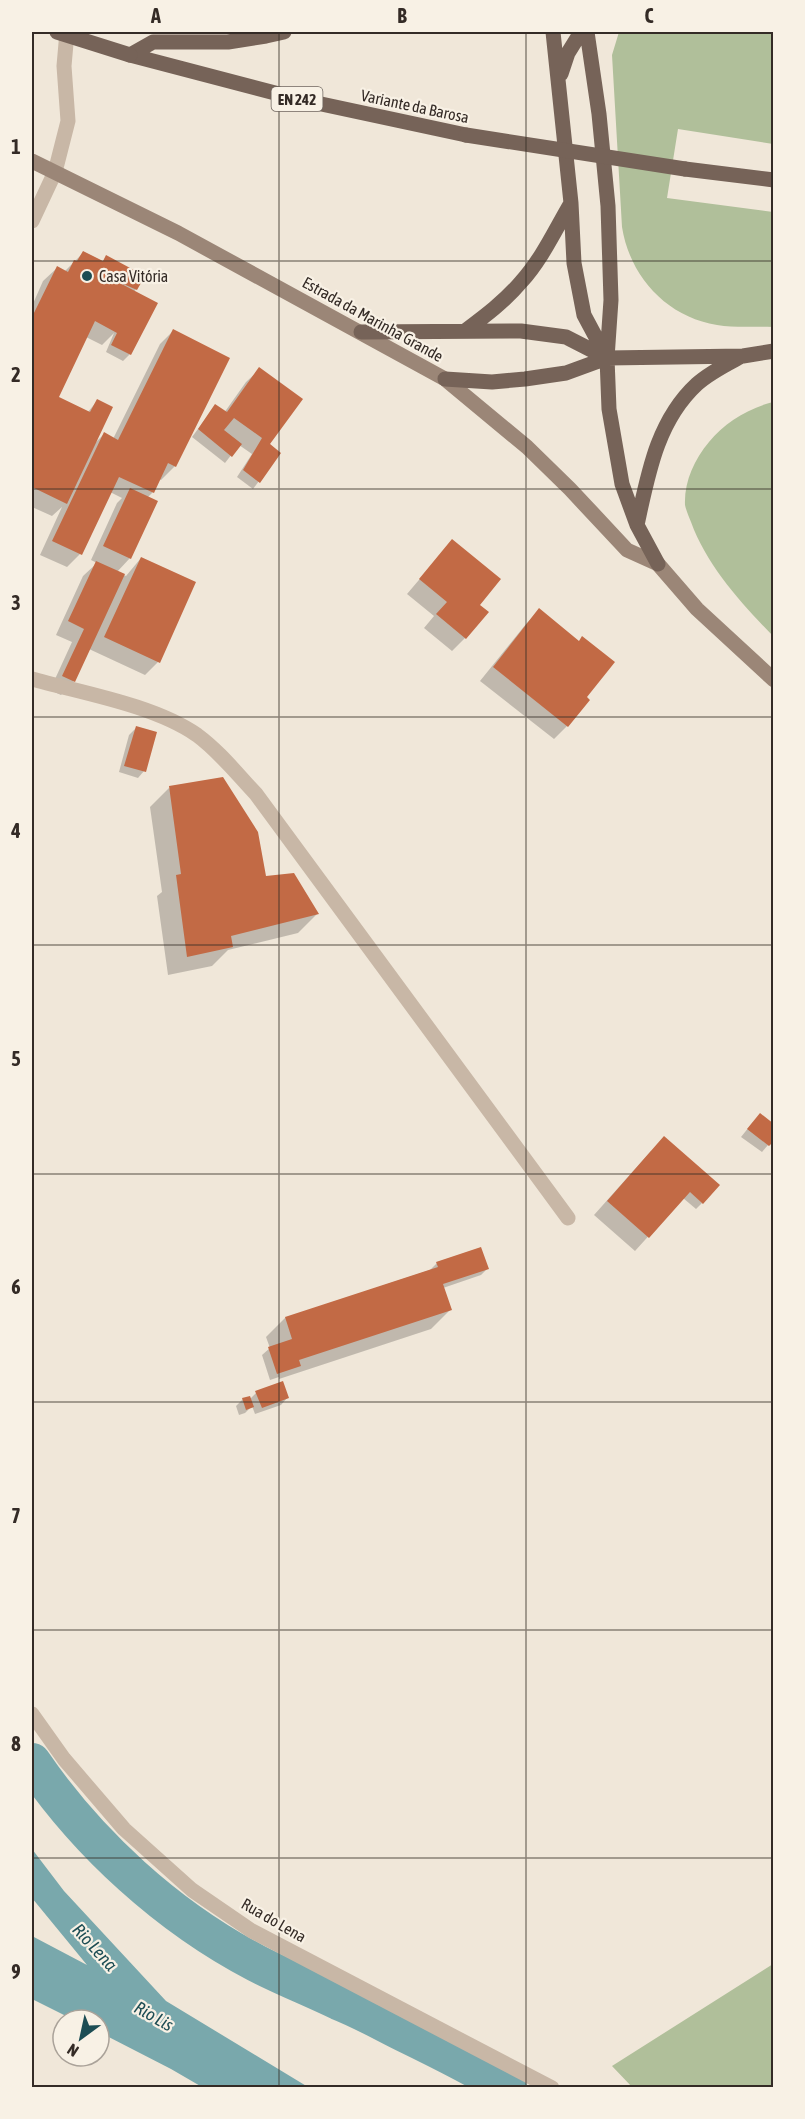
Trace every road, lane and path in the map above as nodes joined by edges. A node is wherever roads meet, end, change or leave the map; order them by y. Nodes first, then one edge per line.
1 (57, 32) edge
2 (67, 32) edge
3 (284, 32) edge
4 (553, 32) edge
5 (581, 32) edge
6 (587, 32) edge
7 (130, 54) junction
8 (559, 87) junction
9 (32, 161) edge
10 (55, 172) junction
11 (774, 180) edge
12 (571, 203) junction
13 (32, 221) edge
14 (465, 331) junction
15 (361, 332) junction
16 (774, 351) edge
17 (743, 356) junction
18 (607, 358) junction
19 (445, 379) junction
20 (637, 525) junction
21 (658, 564) junction
22 (32, 679) edge
23 (774, 680) edge
24 (568, 1218) dead end
25 (32, 1714) edge
26 (552, 2088) edge

1 - 7 main road, Variante da Barosa / EN 242, bridge
2 - 10 street
3 - 7 main road
4 - 8 main road
5 - 8 main road
6 - 18 main road
7 - 11 main road, Variante da Barosa / EN 242, bridge
8 - 12 main road
9 - 10 main road, Estrada da Marinha Grande
10 - 13 street
10 - 15 main road, Estrada da Marinha Grande
12 - 14 main road
12 - 18 main road
14 - 15 main road
14 - 18 main road
15 - 19 main road, Estrada da Marinha Grande
16 - 17 main road
17 - 18 main road
17 - 20 main road
18 - 19 main road
18 - 20 main road
19 - 21 main road, Estrada da Marinha Grande
20 - 21 main road
21 - 23 main road
22 - 24 street
25 - 26 street, Rua do Lena

